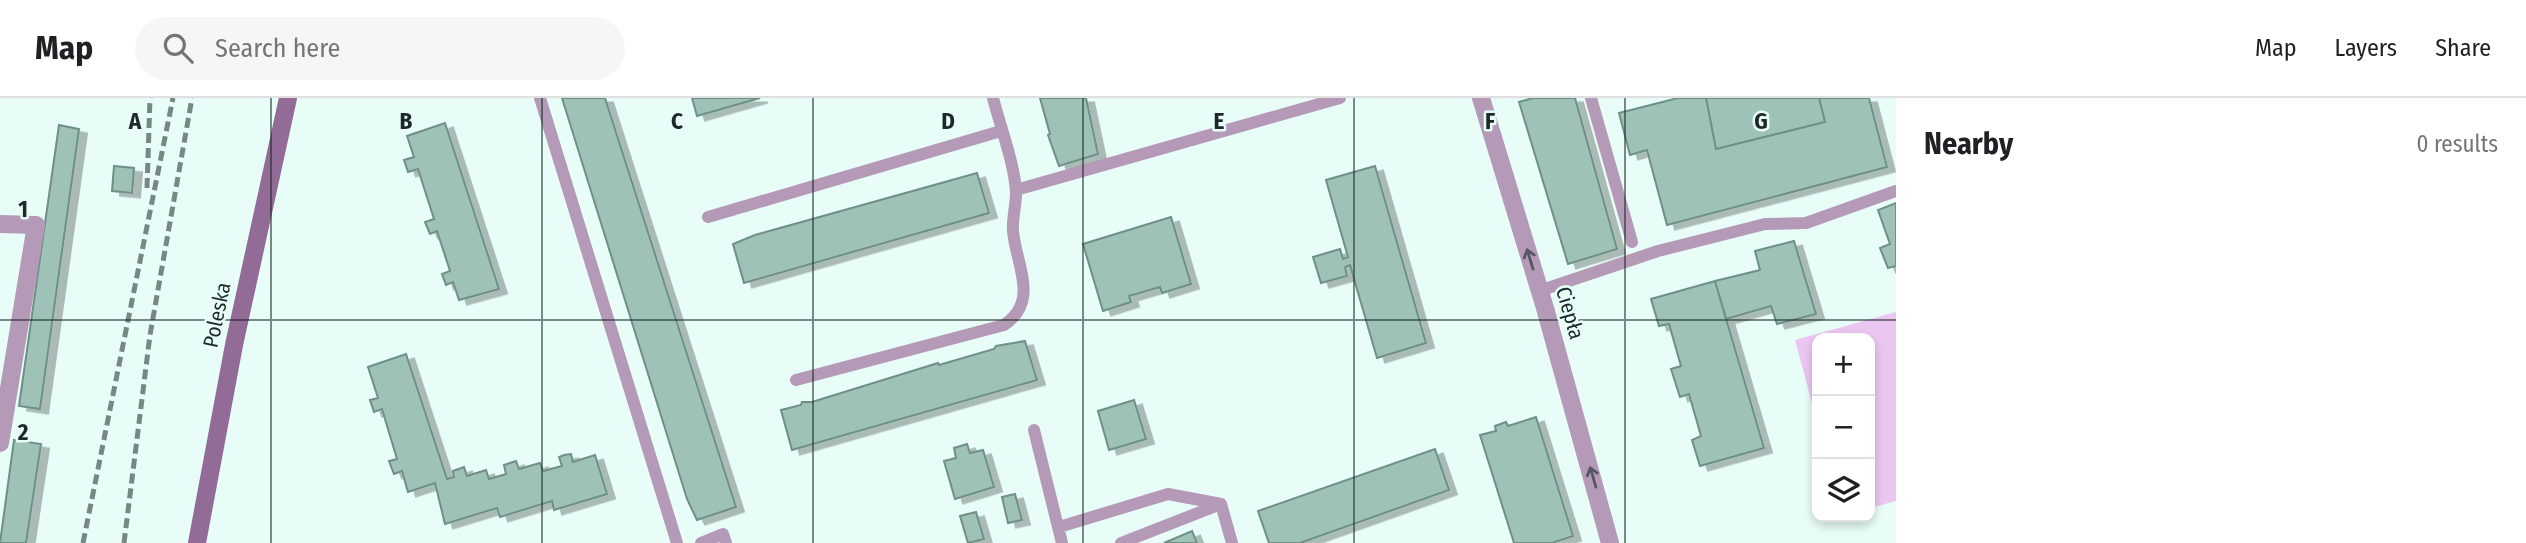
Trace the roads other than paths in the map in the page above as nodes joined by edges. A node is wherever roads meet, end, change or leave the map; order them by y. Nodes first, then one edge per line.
1 (288, 98) edge
2 (540, 98) edge
3 (993, 98) edge
4 (1340, 98) edge
5 (1481, 98) edge
6 (1591, 98) edge
7 (1001, 131) junction
8 (1016, 190) junction
9 (1896, 191) edge
10 (708, 217) dead end
11 (0, 224) edge
12 (1632, 242) dead end
13 (1539, 291) junction
14 (796, 380) dead end
15 (1034, 430) dead end
16 (0, 443) edge
17 (1221, 504) junction
18 (1059, 527) junction
19 (197, 543) edge
20 (677, 543) edge
21 (701, 543) edge
22 (726, 543) edge
23 (1062, 543) edge
24 (1121, 543) edge
25 (1232, 543) edge
26 (1610, 543) edge

1 - 19 main road, Poleska
2 - 20 lane
3 - 7 lane
4 - 8 lane
13 -> 5 street, Ciepła
6 - 12 lane
7 - 8 lane
7 - 10 lane
8 - 14 lane
9 - 13 lane
11 - 16 street
26 -> 13 street, Ciepła
15 - 18 lane
17 - 18 lane
17 - 24 lane
17 - 25 lane
18 - 23 lane
21 - 22 lane

